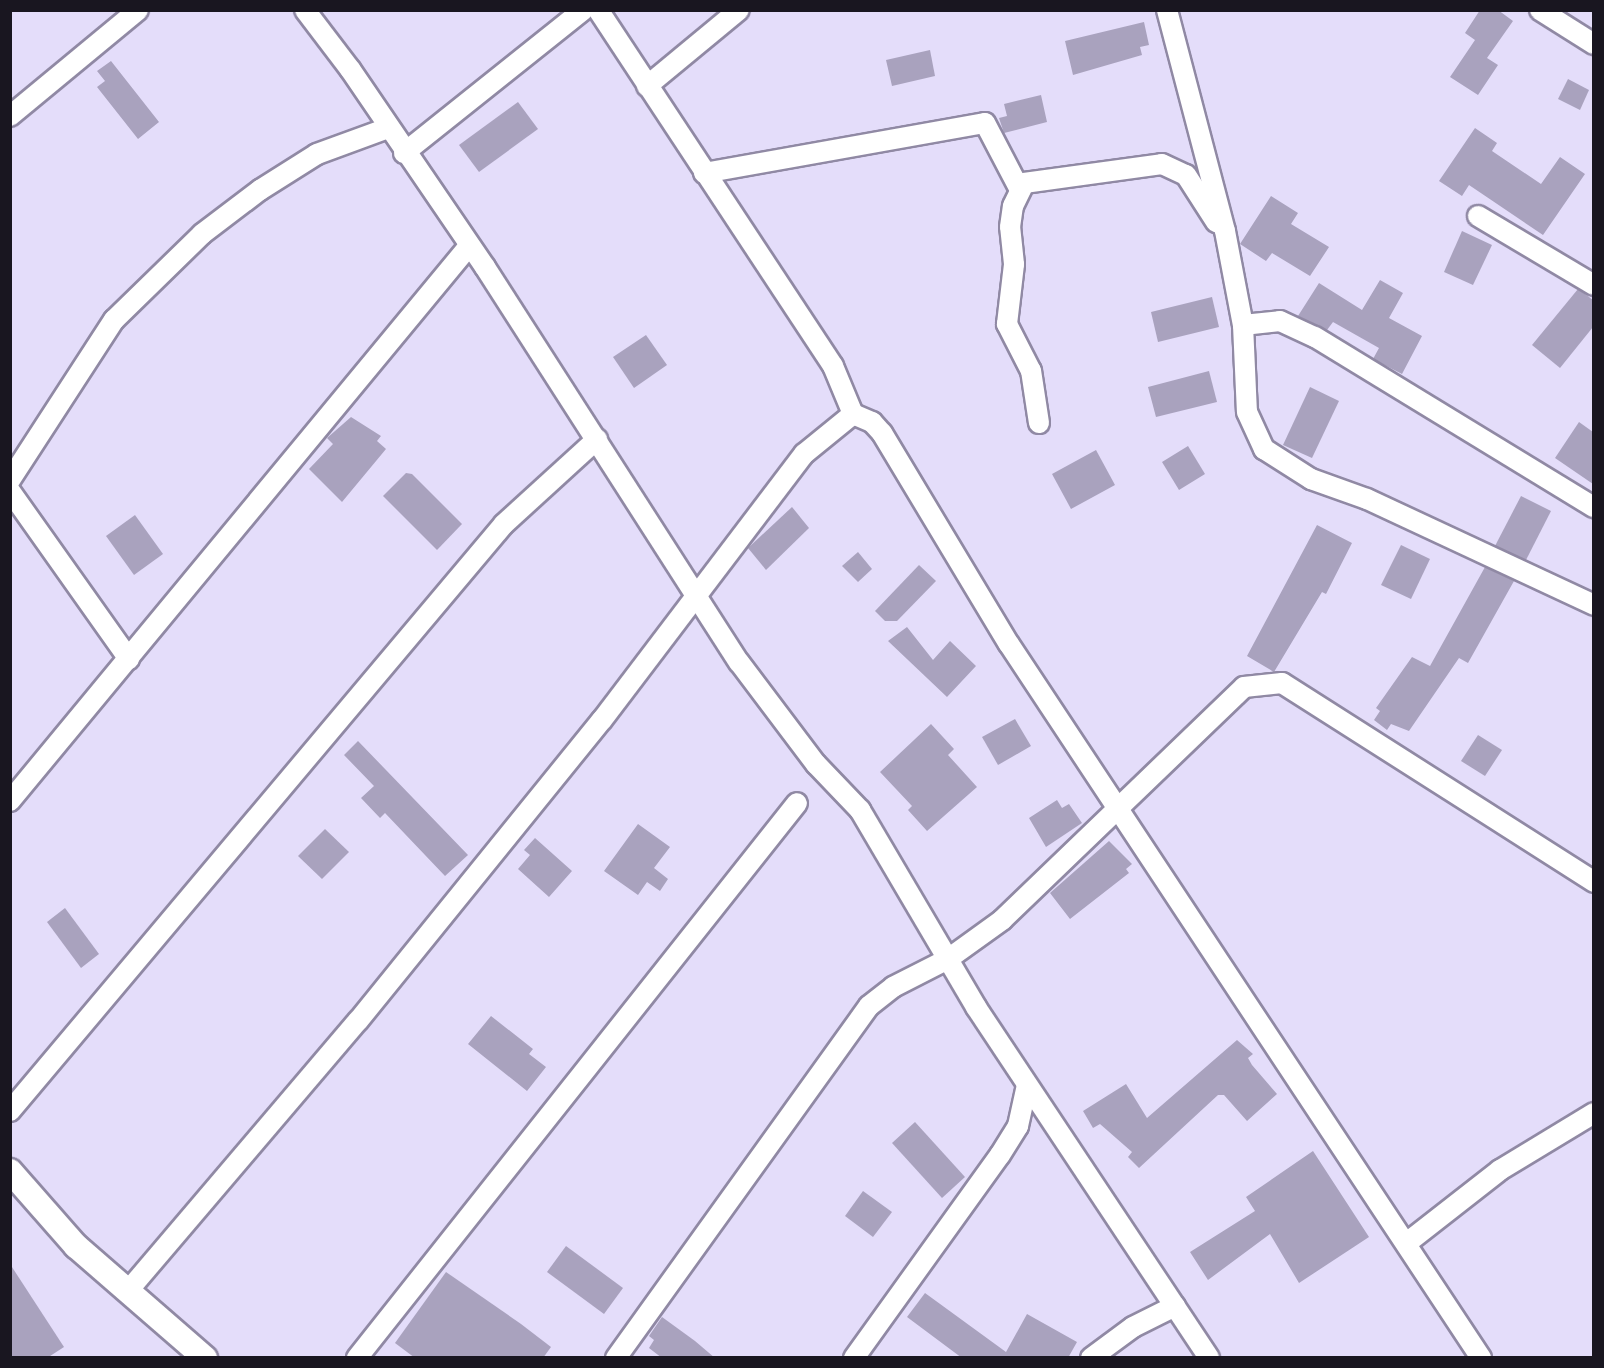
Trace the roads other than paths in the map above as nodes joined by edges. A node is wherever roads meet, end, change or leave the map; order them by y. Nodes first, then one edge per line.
1 (138, 10) edge
2 (305, 10) edge
3 (583, 10) edge
4 (598, 10) edge
5 (739, 10) edge
6 (1167, 10) edge
7 (1540, 10) edge
8 (1593, 44) edge
9 (647, 86) junction
10 (10, 116) edge
11 (388, 128) junction
12 (404, 153) junction
13 (704, 173) junction
14 (1020, 190) junction
15 (1478, 216) dead end
16 (1227, 240) junction
17 (469, 246) junction
18 (1593, 285) edge
19 (1243, 325) junction
20 (853, 414) junction
21 (1039, 423) dead end
22 (597, 439) junction
23 (10, 480) edge
24 (10, 491) edge
25 (1593, 507) edge
26 (695, 597) junction
27 (1593, 605) edge
28 (129, 659) junction
29 (10, 801) edge
30 (797, 803) dead end
31 (1119, 808) junction
32 (1593, 882) edge
33 (948, 959) junction
34 (1027, 1085) junction
35 (10, 1111) edge
36 (1593, 1113) edge
37 (10, 1172) edge
38 (1408, 1242) junction
39 (127, 1292) junction
40 (1175, 1306) junction
41 (205, 1358) edge
42 (357, 1358) edge
43 (616, 1358) edge
44 (854, 1358) edge
45 (1092, 1358) edge
46 (1209, 1358) edge
47 (1481, 1358) edge

1 - 10 street
2 - 11 street
3 - 12 street
4 - 9 street
5 - 9 street
6 - 16 street
7 - 8 street
9 - 13 street
11 - 12 street
11 - 23 street
12 - 17 street
13 - 14 street
13 - 20 street
14 - 16 street
14 - 21 street
15 - 18 street
16 - 19 street
17 - 22 street
17 - 28 street
19 - 25 street
19 - 27 street
20 - 26 street
20 - 31 street
22 - 26 street
22 - 35 street
24 - 28 street
26 - 33 street
26 - 39 street
28 - 29 street
30 - 42 street
31 - 32 street
31 - 33 street
31 - 38 street
33 - 34 street
33 - 43 street
34 - 40 street
34 - 44 street
36 - 38 street
37 - 39 street
38 - 47 street
39 - 41 street
40 - 45 street
40 - 46 street

